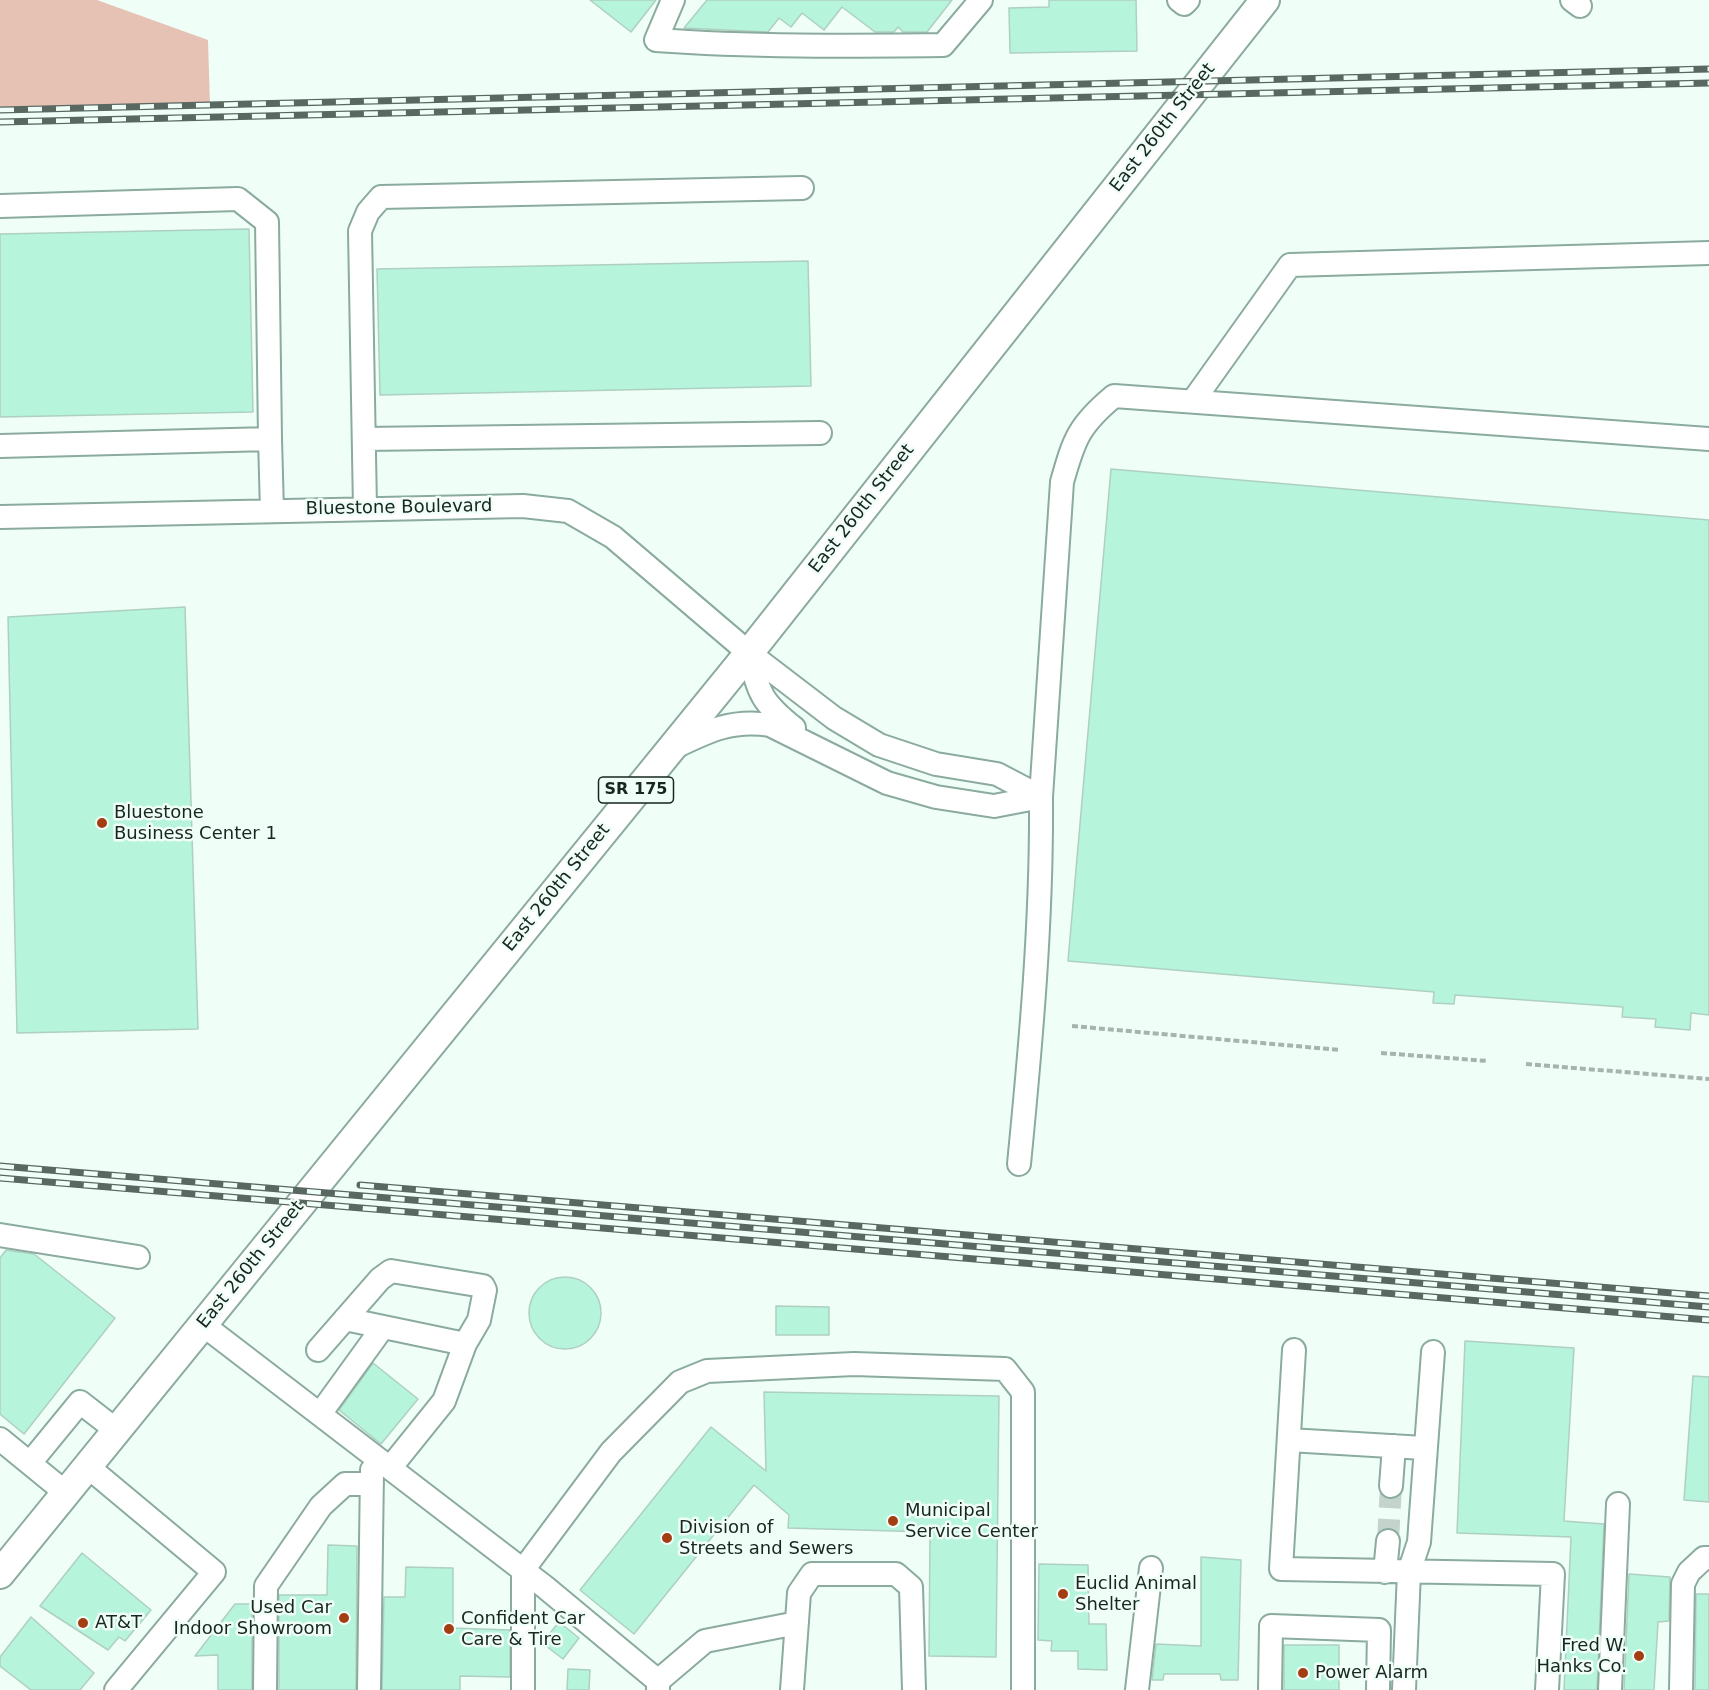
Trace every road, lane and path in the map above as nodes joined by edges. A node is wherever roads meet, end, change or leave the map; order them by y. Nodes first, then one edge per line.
1 (673, 0) edge
2 (981, 0) edge
3 (1179, 0) edge
4 (1188, 0) edge
5 (1265, 0) edge
6 (802, 188) dead end
7 (0, 206) edge
8 (1709, 253) edge
9 (1193, 401) junction
10 (820, 433) dead end
11 (270, 439) junction
12 (364, 439) junction
13 (1709, 439) edge
14 (0, 446) edge
15 (365, 509) junction
16 (272, 511) junction
17 (0, 517) edge
18 (748, 653) junction
19 (668, 750) junction
20 (825, 753) junction
21 (1041, 797) junction
22 (1072, 1026) dead end
23 (1341, 1050) dead end
24 (1381, 1053) dead end
25 (1488, 1061) dead end
26 (1526, 1064) dead end
27 (1709, 1079) edge
28 (1019, 1164) dead end
29 (0, 1235) edge
30 (138, 1257) dead end
31 (345, 1319) junction
32 (202, 1324) junction
33 (383, 1327) junction
34 (465, 1344) junction
35 (318, 1350) dead end
36 (1294, 1350) dead end
37 (1433, 1352) dead end
38 (320, 1414) junction
39 (116, 1430) junction
40 (0, 1438) edge
41 (1289, 1440) junction
42 (1394, 1446) junction
43 (1424, 1448) junction
44 (372, 1454) junction
45 (30, 1463) junction
46 (87, 1466) junction
47 (390, 1468) junction
48 (372, 1484) junction
49 (1391, 1486) tunnel mouth
50 (66, 1493) junction
51 (1618, 1504) dead end
52 (1388, 1541) tunnel mouth
53 (1709, 1558) edge
54 (1151, 1568) dead end
55 (523, 1570) junction
56 (1385, 1572) junction
57 (1409, 1572) junction
58 (0, 1574) edge
59 (797, 1623) junction
60 (658, 1685) edge
61 (116, 1690) edge
62 (265, 1690) edge
63 (369, 1690) edge
64 (523, 1690) edge
65 (792, 1690) edge
66 (914, 1690) edge
67 (1023, 1690) edge
68 (1137, 1690) edge
69 (1270, 1690) edge
70 (1378, 1690) edge
71 (1404, 1690) edge
72 (1548, 1690) edge
73 (1610, 1690) edge
74 (1681, 1690) edge

1 - 2 street
3 - 4 street
5 - 18 main road, East 260th Street / SR 175
6 - 12 street
7 - 11 street
8 - 9 street
9 - 13 street
9 - 21 street
10 - 12 street
11 - 14 street
11 - 16 street
12 - 15 street
15 - 16 street, Bluestone Boulevard
15 - 18 street, Bluestone Boulevard
16 - 17 street, Bluestone Boulevard
18 - 19 main road, East 260th Street / SR 175
18 - 20 street
18 - 21 street, Bluestone Boulevard
19 - 20 street
19 - 32 main road, East 260th Street / SR 175
20 - 21 street
21 - 28 street
22 - 23 path
24 - 25 path
26 - 27 path
29 - 30 street
31 - 33 street
31 - 34 street
31 - 35 street
32 - 38 street
32 - 39 main road, East 260th Street / SR 175
33 - 34 street
33 - 38 street
34 - 47 street
36 - 41 street
37 - 43 street
38 - 44 street
39 - 45 street
39 - 46 main road, East 260th Street / SR 175
40 - 45 street
41 - 42 street
41 - 56 street
42 - 43 street
42 - 49 street
43 - 57 street
44 - 47 street
44 - 48 street
45 - 50 street
46 - 50 main road, East 260th Street / SR 175
46 - 61 street
47 - 55 street
48 - 62 street
48 - 63 street
50 - 58 main road, East 260th Street / SR 175
51 - 73 street
52 - 56 street
53 - 74 street
54 - 68 street
55 - 60 street
55 - 64 street
55 - 67 street
56 - 57 street
57 - 71 street
57 - 72 street
59 - 60 street
59 - 65 street
59 - 66 street
69 - 70 street

